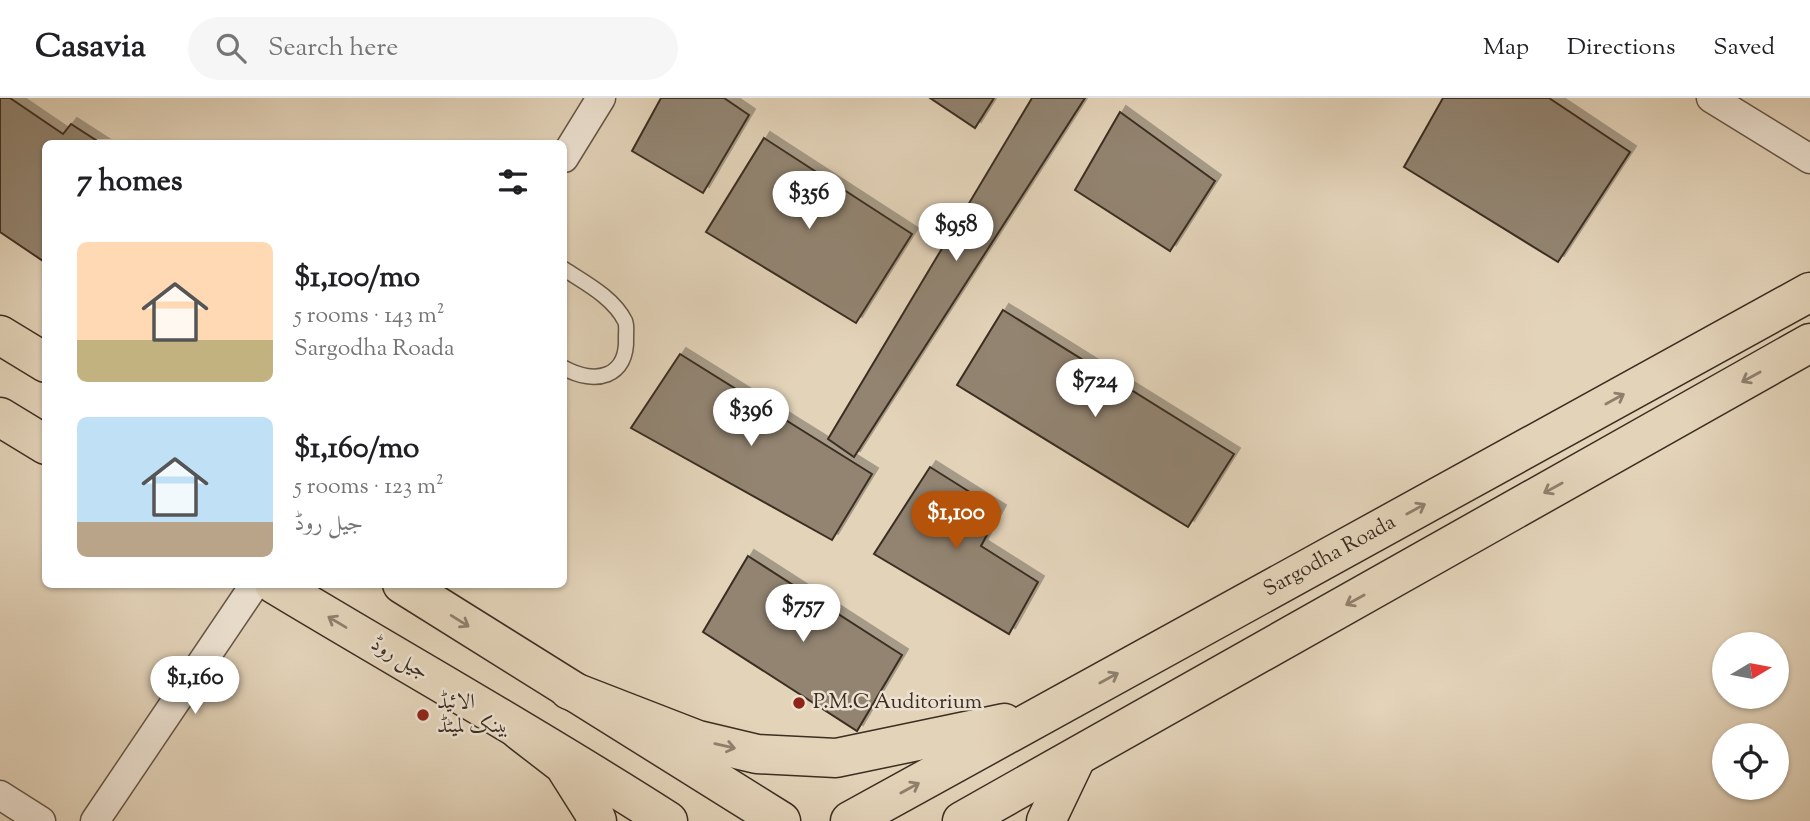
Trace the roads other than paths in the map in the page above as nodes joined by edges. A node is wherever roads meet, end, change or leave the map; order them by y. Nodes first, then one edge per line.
1 (601, 98) edge
2 (1710, 98) edge
3 (567, 153) edge
4 (1810, 159) edge
5 (567, 271) edge
6 (1810, 292) edge
7 (0, 335) edge
8 (1810, 343) edge
9 (42, 361) edge
10 (567, 370) edge
11 (3, 425) edge
12 (42, 443) edge
13 (252, 588) edge
14 (281, 588) edge
15 (408, 588) edge
16 (569, 690) junction
17 (1045, 713) junction
18 (520, 732) junction
19 (1076, 758) junction
20 (0, 795) edge
21 (41, 821) edge
22 (95, 821) edge
23 (597, 821) edge
24 (668, 821) edge
25 (780, 821) edge
26 (850, 821) edge
27 (962, 821) edge
28 (1046, 821) edge

1 - 3 street
2 - 4 street
5 - 10 lane
17 -> 6 main road, Sargodha Roada
7 - 9 main road
8 -> 19 main road
11 - 12 main road
13 - 22 street
18 -> 14 main road, جیل روڈ
15 -> 16 main road
16 -> 17 main road
16 - 25 main road
26 -> 17 main road, Sargodha Roada
18 - 23 main road
18 - 24 main road, جیل روڈ
19 - 27 main road
19 - 28 main road
20 - 21 street

